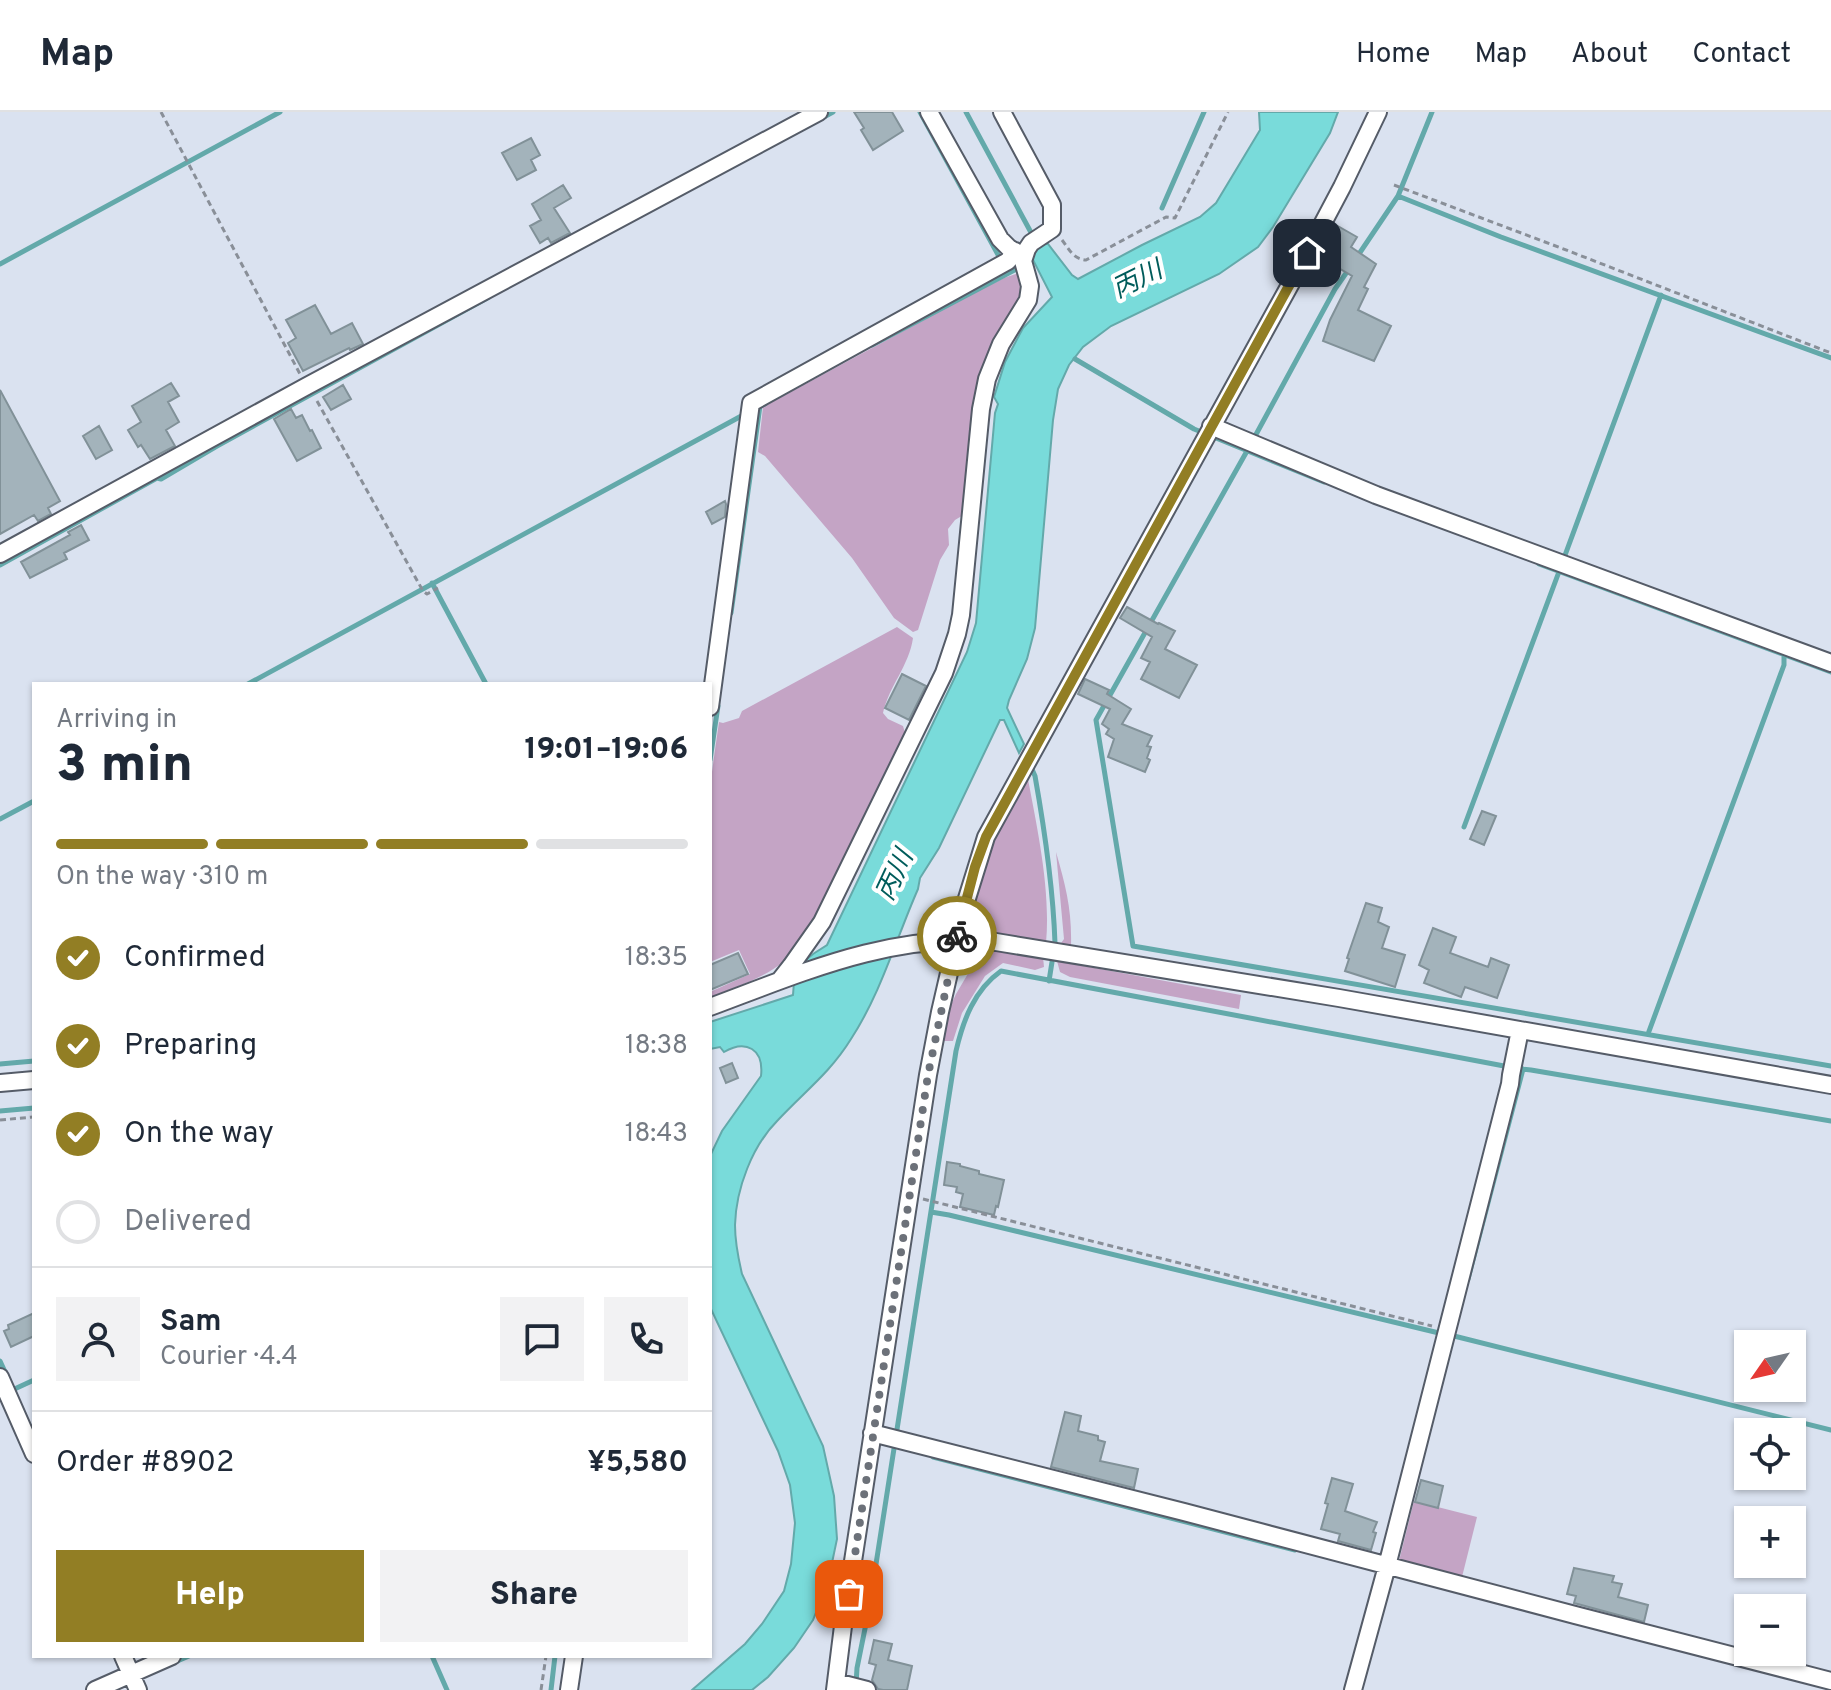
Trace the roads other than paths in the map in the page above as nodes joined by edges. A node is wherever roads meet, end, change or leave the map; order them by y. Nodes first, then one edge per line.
1 (819, 112) edge
2 (929, 112) edge
3 (1002, 112) edge
4 (1378, 112) edge
5 (1024, 252) junction
6 (1208, 432) junction
7 (0, 554) edge
8 (1831, 663) edge
9 (712, 693) edge
10 (951, 940) junction
11 (785, 979) junction
12 (712, 1006) edge
13 (1520, 1030) junction
14 (32, 1080) edge
15 (0, 1083) edge
16 (1831, 1085) edge
17 (4, 1388) edge
18 (878, 1434) junction
19 (32, 1450) edge
20 (1389, 1569) junction
21 (124, 1658) edge
22 (169, 1658) edge
23 (574, 1658) edge
24 (1831, 1681) edge
25 (135, 1682) edge
26 (850, 1687) edge
27 (95, 1690) edge
28 (569, 1690) edge
29 (1353, 1690) edge

1 - 7 street
2 - 5 street
3 - 5 street
4 - 6 street
5 - 9 street
5 - 11 street
6 - 8 street
6 - 10 street
10 - 11 street
10 - 13 street
10 - 18 street
11 - 12 street
13 - 16 street
13 - 20 street
14 - 15 street
17 - 19 street
18 - 20 street
18 - 26 street
20 - 24 street
20 - 29 street
21 - 25 street
22 - 25 street
23 - 28 street
25 - 27 street

